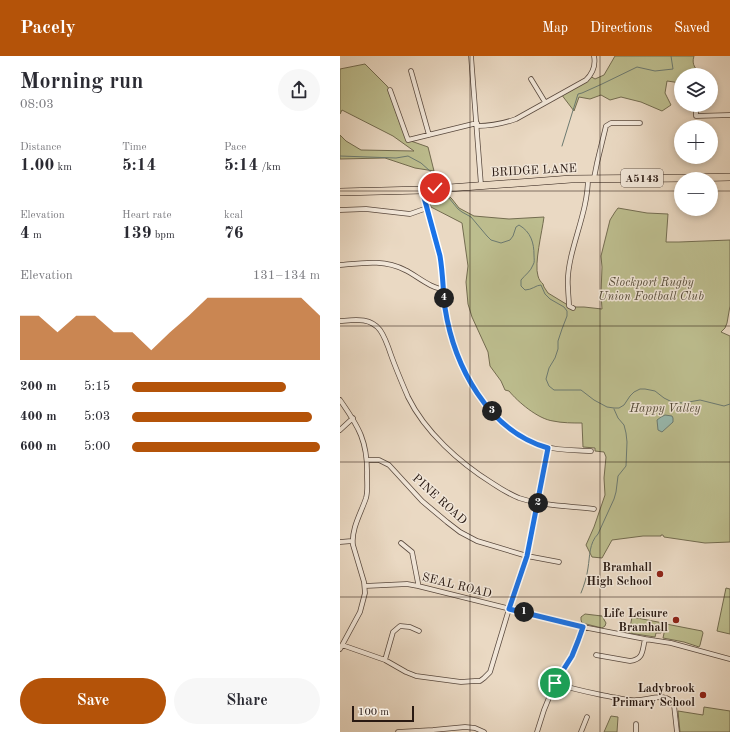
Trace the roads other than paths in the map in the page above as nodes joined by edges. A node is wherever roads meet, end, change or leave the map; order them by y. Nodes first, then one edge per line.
1 (471, 56) edge
2 (594, 56) edge
3 (411, 71) dead end
4 (531, 79) dead end
5 (390, 90) dead end
6 (545, 102) junction
7 (696, 112) edge
8 (730, 115) edge
9 (640, 123) dead end
10 (477, 124) junction
11 (429, 134) junction
12 (730, 177) edge
13 (591, 178) junction
14 (481, 185) junction
15 (422, 190) junction
16 (340, 192) edge
17 (427, 208) junction
18 (340, 210) edge
19 (340, 265) edge
20 (444, 289) junction
21 (572, 308) dead end
22 (340, 321) edge
23 (340, 400) edge
24 (353, 418) junction
25 (340, 430) edge
26 (548, 448) junction
27 (591, 451) dead end
28 (367, 460) junction
29 (538, 503) junction
30 (594, 509) dead end
31 (352, 541) junction
32 (340, 542) edge
33 (401, 543) dead end
34 (527, 556) junction
35 (559, 562) dead end
36 (365, 586) junction
37 (418, 586) junction
38 (509, 609) junction
39 (583, 627) junction
40 (419, 631) dead end
41 (645, 640) junction
42 (341, 647) edge
43 (596, 655) dead end
44 (730, 659) edge
45 (385, 660) junction
46 (555, 683) junction
47 (587, 717) dead end
48 (636, 724) dead end
49 (425, 731) edge
50 (398, 732) edge
51 (484, 732) edge
52 (537, 732) edge
53 (581, 732) edge
54 (636, 732) edge
55 (676, 732) edge

1 - 10 street
2 - 6 street
3 - 11 street
4 - 6 street
5 - 11 street
6 - 10 street
7 - 8 street
9 - 13 street
10 - 11 street
10 - 14 street
12 - 13 main road, BRIDGE LANE / A5143
13 - 14 main road, BRIDGE LANE / A5143
13 - 21 street
14 - 15 main road, BRIDGE LANE / A5143
15 - 16 main road, BRIDGE LANE / A5143
15 - 17 street
17 - 18 street
17 - 20 street
19 - 20 street
20 - 26 street
22 - 29 street
23 - 24 street
24 - 25 street
24 - 28 street
26 - 27 street
26 - 29 street
28 - 31 street
28 - 34 street, PINE ROAD
29 - 30 street
29 - 34 street
31 - 32 street
31 - 36 street
33 - 37 street
34 - 35 street, PINE ROAD
34 - 38 street
36 - 37 street, SEAL ROAD
36 - 42 street
37 - 38 street, SEAL ROAD
38 - 39 street, SEAL ROAD
38 - 45 street
39 - 41 street, SEAL ROAD
39 - 46 street
40 - 45 street
41 - 43 street
41 - 44 street, SEAL ROAD
42 - 45 street
46 - 52 street
46 - 55 street
47 - 53 street
48 - 54 street
49 - 50 street
49 - 51 street

